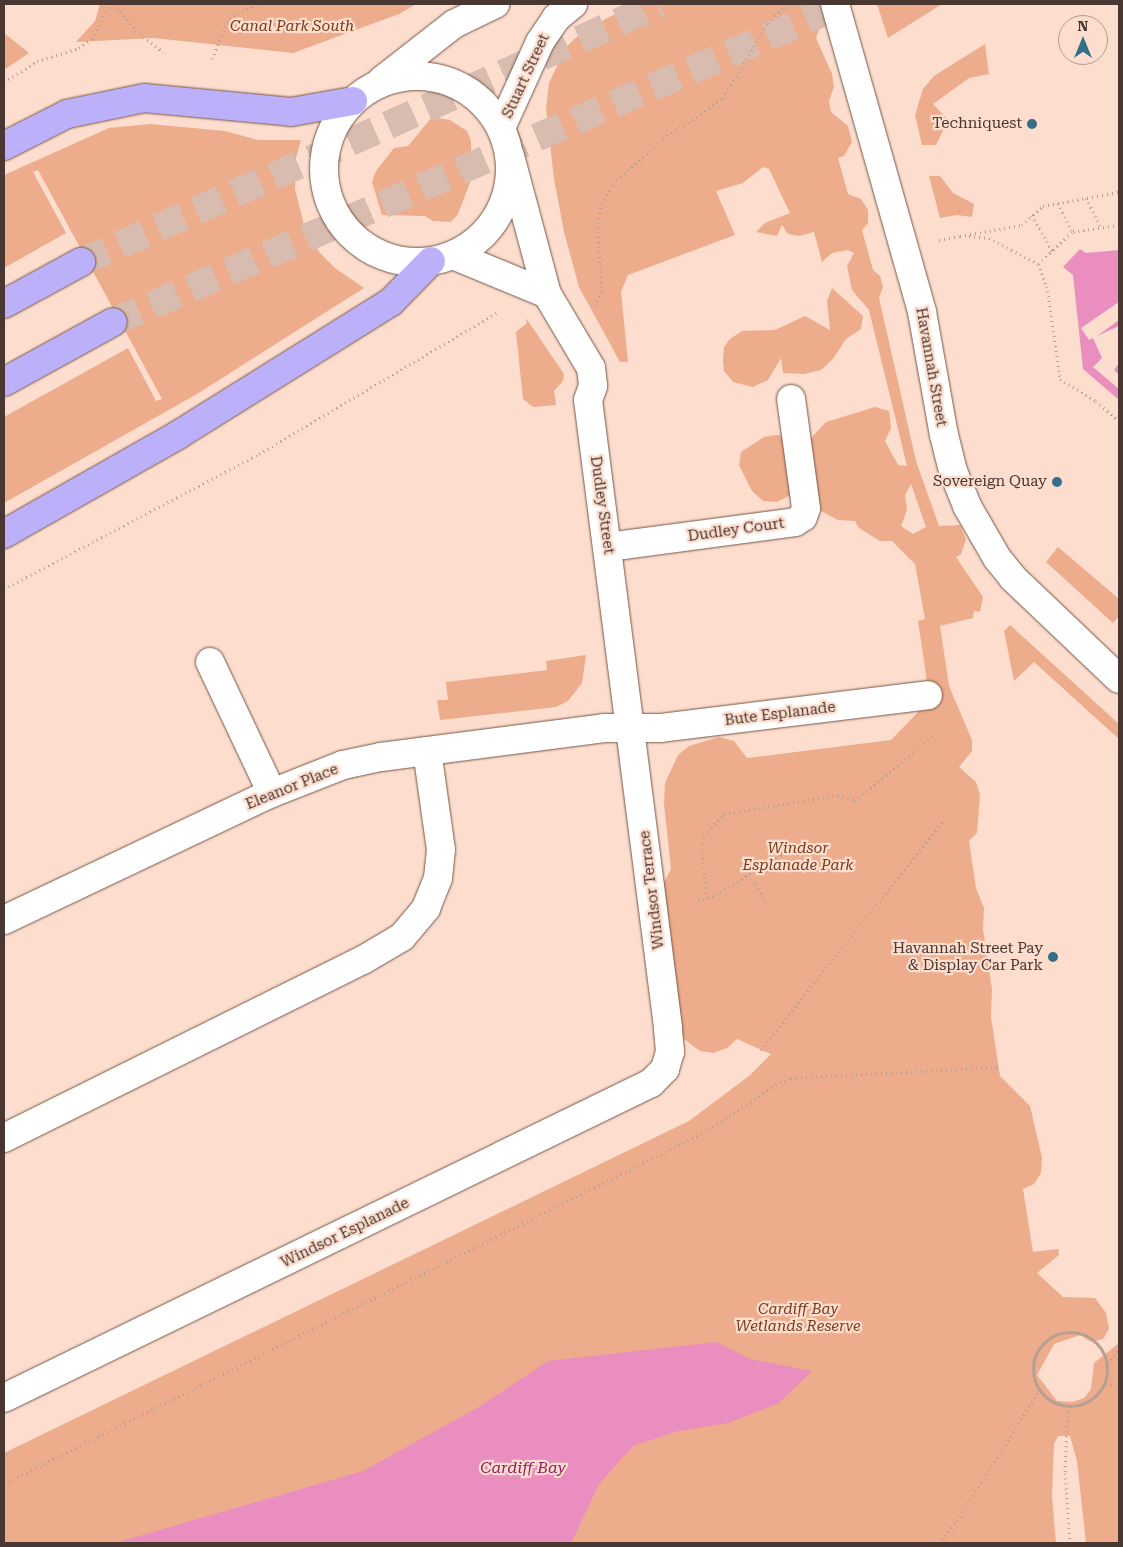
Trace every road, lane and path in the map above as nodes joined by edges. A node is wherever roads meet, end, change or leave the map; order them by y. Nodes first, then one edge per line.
1 (112, 4) edge
2 (258, 4) edge
3 (495, 4) edge
4 (573, 4) edge
5 (796, 4) edge
6 (835, 4) edge
7 (163, 52) dead end
8 (212, 59) dead end
9 (4, 82) edge
10 (376, 85) junction
11 (353, 101) junction
12 (501, 128) junction
13 (4, 146) edge
14 (510, 156) junction
15 (1119, 192) edge
16 (1086, 198) junction
17 (1058, 203) junction
18 (1032, 215) junction
19 (1119, 225) edge
20 (1101, 228) junction
21 (1072, 232) junction
22 (960, 236) junction
23 (905, 248) junction
24 (1052, 251) junction
25 (442, 258) junction
26 (81, 262) tunnel mouth
27 (1038, 264) junction
28 (547, 294) junction
29 (4, 304) edge
30 (507, 307) dead end
31 (590, 310) dead end
32 (113, 322) tunnel mouth
33 (4, 382) edge
34 (791, 399) dead end
35 (1119, 421) edge
36 (4, 534) edge
37 (608, 547) junction
38 (4, 589) edge
39 (210, 662) dead end
40 (1119, 679) edge
41 (928, 695) dead end
42 (632, 728) junction
43 (934, 735) dead end
44 (427, 751) junction
45 (272, 793) junction
46 (944, 820) dead end
47 (812, 849) dead end
48 (747, 875) junction
49 (707, 898) junction
50 (698, 901) dead end
51 (767, 905) dead end
52 (4, 920) edge
53 (761, 1050) dead end
54 (670, 1052) joint
55 (998, 1067) dead end
56 (4, 1138) edge
57 (1119, 1349) edge
58 (1106, 1363) junction
59 (1106, 1383) junction
60 (1119, 1387) edge
61 (1039, 1391) junction
62 (4, 1398) edge
63 (1068, 1406) junction
64 (4, 1484) edge
65 (938, 1543) edge
66 (1070, 1543) edge

1 - 7 path
1 - 9 path
2 - 8 path
3 - 10 street
4 - 12 street, Stuart Street
5 - 31 path
6 - 23 street, Havannah Street
10 - 11 street
10 - 12 street, Dudley Street
11 - 13 main road
11 - 25 street
12 - 14 street, Dudley Street
14 - 25 street
14 - 28 street, Dudley Street
15 - 16 path
16 - 17 path
16 - 20 path
17 - 18 path
17 - 21 path
18 - 22 path
18 - 24 path
19 - 20 path
20 - 21 path
21 - 24 path
22 - 23 path
22 - 27 path
23 - 40 street, Havannah Street
24 - 27 path
25 - 28 street
25 - 36 main road
26 - 29 main road
27 - 35 path
28 - 37 street, Dudley Street
30 - 38 path
32 - 33 main road
34 - 37 street, Dudley Court
37 - 42 street, Dudley Street
39 - 45 street
41 - 42 street, Bute Esplanade
42 - 44 street, Eleanor Place
42 - 54 street, Windsor Terrace
43 - 49 path
44 - 45 street, Eleanor Place
44 - 56 street
45 - 52 street, Eleanor Place
46 - 53 path
47 - 48 path
48 - 49 path
48 - 51 path
49 - 50 path
54 - 62 street, Windsor Esplanade
55 - 64 path
57 - 58 path
58 - 59 path
58 - 61 path
59 - 60 path
59 - 63 path
61 - 63 path
61 - 65 path
63 - 66 path

